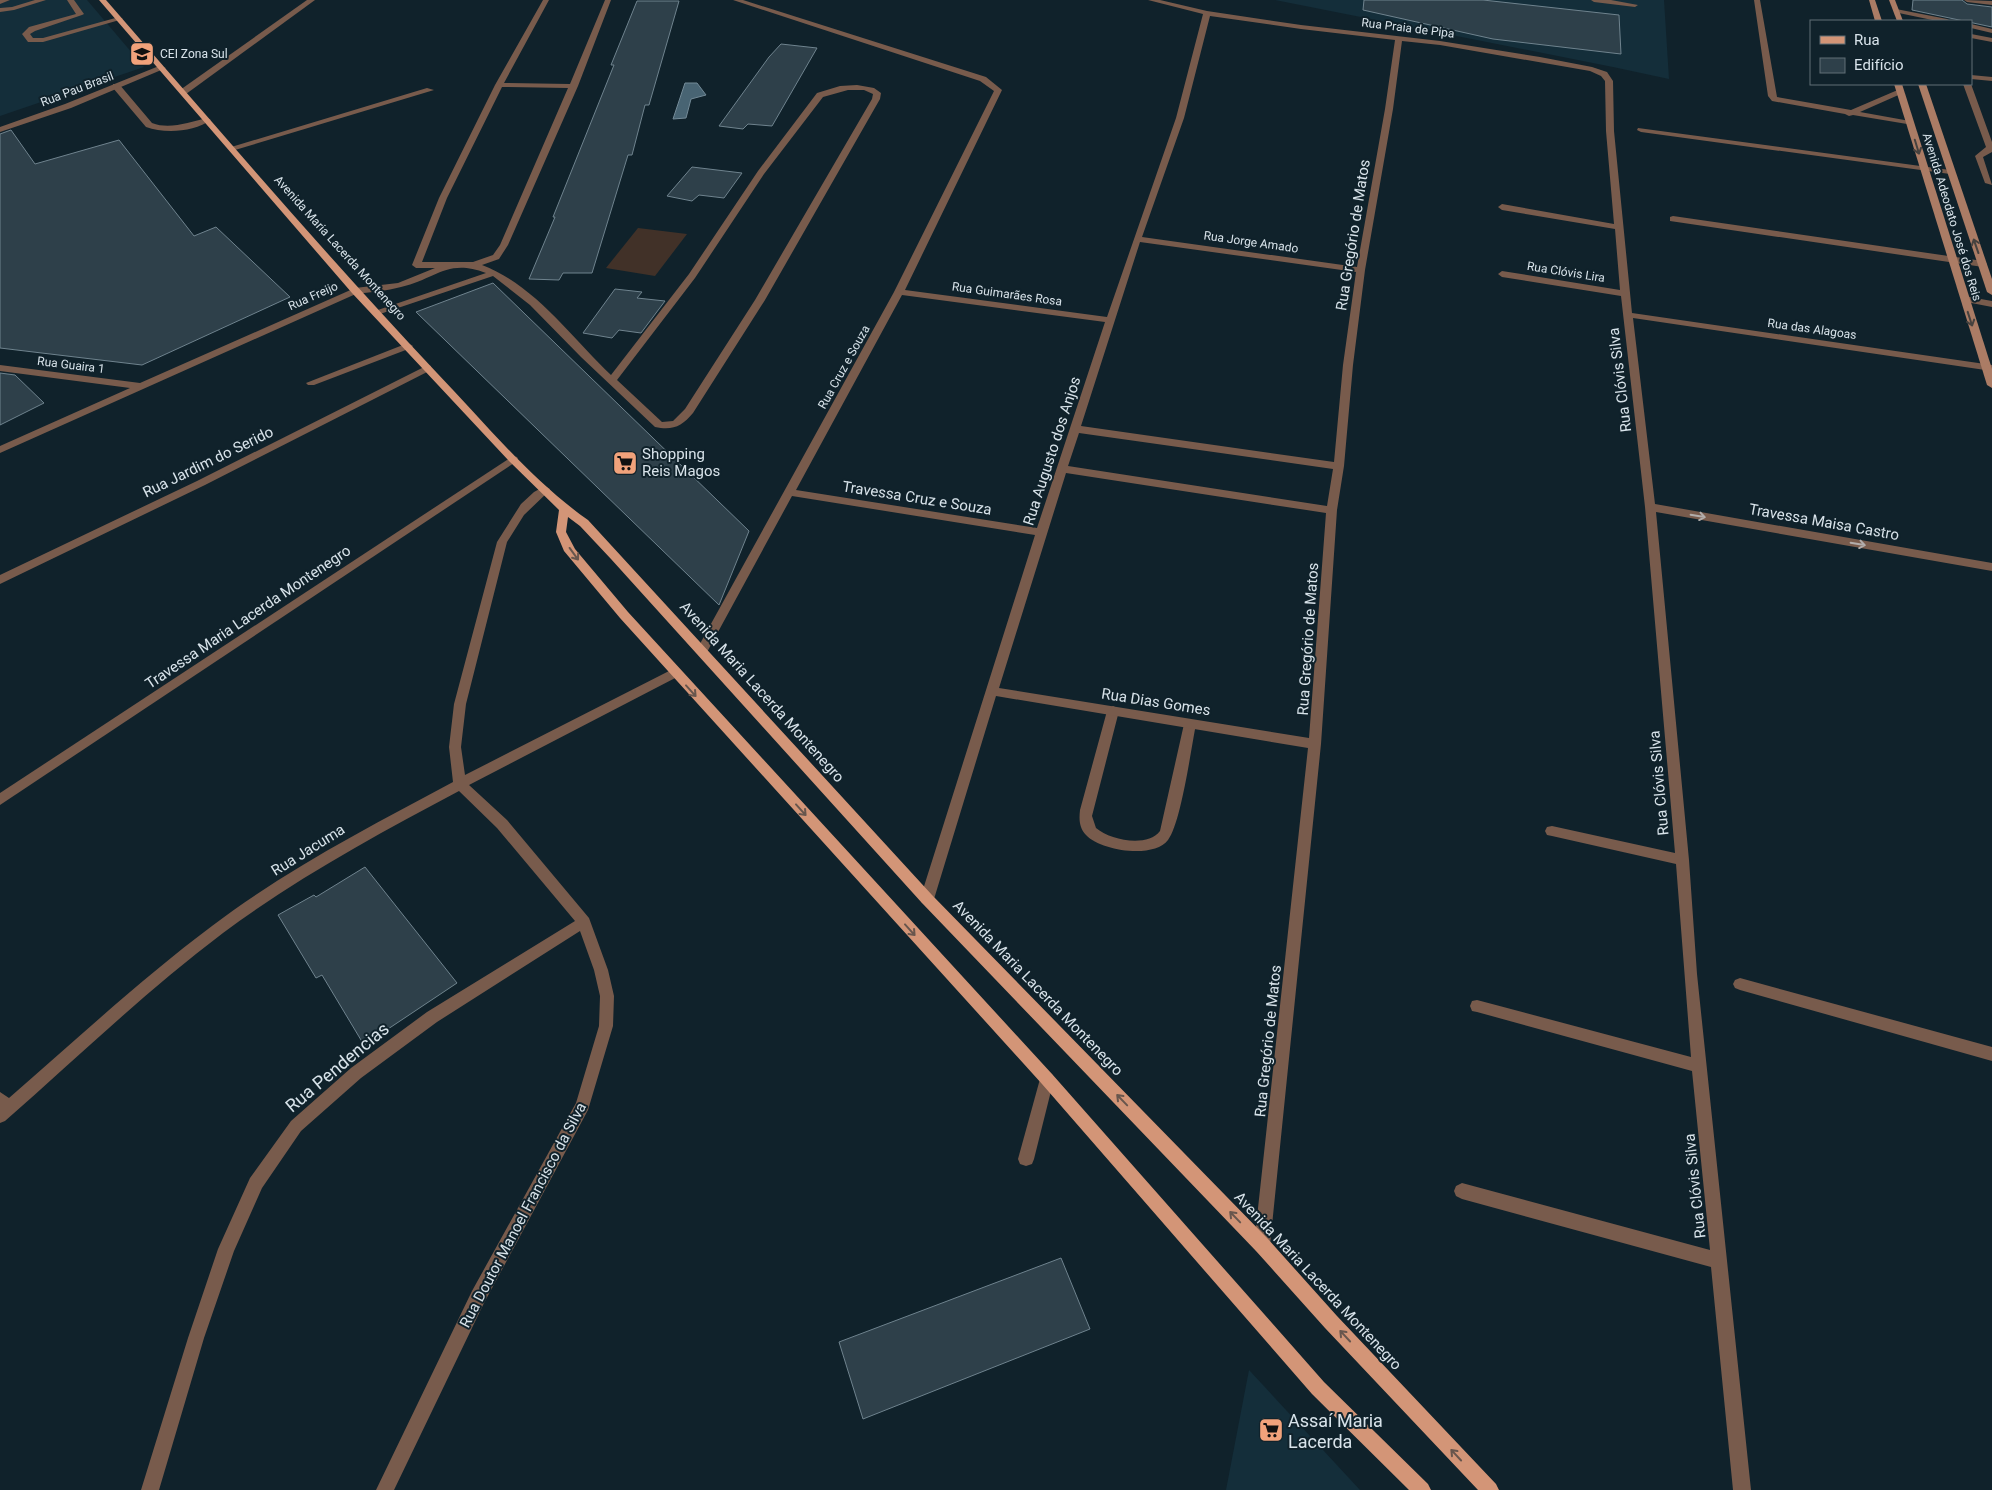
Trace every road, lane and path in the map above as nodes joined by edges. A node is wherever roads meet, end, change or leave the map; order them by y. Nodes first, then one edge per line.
1 (7, 0) edge
2 (43, 0) edge
3 (70, 0) edge
4 (102, 0) edge
5 (312, 0) edge
6 (546, 0) edge
7 (608, 0) edge
8 (736, 0) edge
9 (1151, 0) edge
10 (1594, 0) edge
11 (1757, 0) edge
12 (1872, 0) edge
13 (1892, 0) edge
14 (1967, 0) edge
15 (0, 2) edge
16 (1992, 3) edge
17 (1635, 5) dead end
18 (0, 10) edge
19 (1896, 10) junction
20 (1207, 13) junction
21 (119, 19) junction
22 (1879, 20) edge
23 (1900, 20) edge
24 (1942, 20) edge
25 (1972, 26) edge
26 (1992, 31) edge
27 (1399, 37) junction
28 (1972, 38) edge
29 (1992, 40) edge
30 (162, 68) junction
31 (1604, 74) joint
32 (1972, 77) edge
33 (1992, 79) edge
34 (499, 85) junction
35 (1922, 85) edge
36 (1967, 85) edge
37 (116, 86) junction
38 (574, 86) junction
39 (1899, 87) edge
40 (430, 90) dead end
41 (183, 92) junction
42 (1849, 114) junction
43 (207, 120) junction
44 (1910, 123) junction
45 (0, 130) edge
46 (1641, 130) dead end
47 (232, 148) junction
48 (1924, 168) junction
49 (1950, 172) junction
50 (1990, 184) dead end
51 (1502, 207) dead end
52 (1673, 219) dead end
53 (1619, 227) junction
54 (1137, 239) junction
55 (1951, 260) junction
56 (1982, 264) junction
57 (448, 265) junction
58 (474, 265) junction
59 (1361, 270) junction
60 (494, 273) junction
61 (1502, 274) dead end
62 (355, 291) junction
63 (899, 292) junction
64 (1992, 292) edge
65 (1625, 294) junction
66 (1964, 298) junction
67 (1992, 304) edge
68 (376, 312) junction
69 (1628, 315) junction
70 (1111, 320) junction
71 (408, 346) junction
72 (1989, 367) edge
73 (0, 368) edge
74 (428, 368) junction
75 (611, 381) junction
76 (311, 383) dead end
77 (1992, 385) edge
78 (140, 386) junction
79 (1076, 429) junction
80 (0, 450) edge
81 (513, 458) junction
82 (1339, 466) junction
83 (1063, 469) junction
84 (545, 489) junction
85 (789, 492) junction
86 (1650, 507) junction
87 (564, 509) junction
88 (1332, 510) junction
89 (1041, 532) junction
90 (1992, 567) edge
91 (0, 580) edge
92 (702, 651) junction
93 (675, 673) junction
94 (992, 691) junction
95 (1113, 711) junction
96 (1190, 724) junction
97 (1315, 744) junction
98 (460, 784) junction
99 (0, 800) edge
100 (1552, 831) dead end
101 (1682, 860) junction
102 (927, 899) junction
103 (584, 922) junction
104 (1740, 984) dead end
105 (1477, 1006) dead end
106 (1992, 1054) edge
107 (1700, 1066) junction
108 (1046, 1079) junction
109 (3, 1108) edge
110 (1026, 1159) dead end
111 (1462, 1190) dead end
112 (1262, 1244) junction
113 (1719, 1261) junction
114 (150, 1490) edge
115 (385, 1490) edge
116 (1422, 1490) edge
117 (1490, 1490) edge
118 (1742, 1490) edge

1 - 15 street
2 - 18 street
3 - 21 street
4 - 21 main road, Avenida Maria Lacerda Montenegro
5 - 41 street
6 - 34 street
7 - 38 street, Rua Freijo
8 - 63 street, Rua Cruz e Souza
9 - 20 street, Rua Praia de Pipa
10 - 17 street
11 - 42 street
12 - 22 main road
13 - 19 main road
14 - 16 street
19 - 23 main road
19 - 24 street
20 - 27 street, Rua Praia de Pipa
20 - 54 street, Rua Augusto dos Anjos
21 - 30 main road, Avenida Maria Lacerda Montenegro
25 - 26 street
27 - 31 street, Rua Praia de Pipa
27 - 59 street, Rua Gregório de Matos
28 - 29 street
30 - 37 street, Rua Pau Brasil
30 - 41 main road, Avenida Maria Lacerda Montenegro
31 - 53 street, Rua Clóvis Silva
32 - 33 street
34 - 38 street
34 - 57 street
35 - 49 main road, Avenida Adeodato José dos Reis
36 - 50 street
37 - 43 street
37 - 45 street, Rua Pau Brasil
38 - 58 street, Rua Freijo
39 - 42 street
39 - 44 main road, Avenida Adeodato José dos Reis
40 - 47 street
41 - 43 main road, Avenida Maria Lacerda Montenegro
42 - 44 street
43 - 47 main road, Avenida Maria Lacerda Montenegro
44 -> 48 main road, Avenida Adeodato José dos Reis
46 - 48 street
47 - 62 main road, Avenida Maria Lacerda Montenegro
48 - 49 street
48 - 55 main road, Avenida Adeodato José dos Reis
56 -> 49 main road, Avenida Adeodato José dos Reis
51 - 53 street
52 - 55 street
53 - 65 street, Rua Clóvis Silva
54 - 59 street, Rua Jorge Amado
54 - 70 street, Rua Augusto dos Anjos
55 - 56 street
55 - 66 main road, Avenida Adeodato José dos Reis
56 - 64 main road, Avenida Adeodato José dos Reis
57 - 58 street, Rua Freijo
57 - 62 street, Rua Freijo
58 - 60 street
59 - 82 street, Rua Gregório de Matos
60 - 68 street
60 - 75 street
61 - 65 street, Rua Clóvis Lira
62 - 68 main road, Avenida Maria Lacerda Montenegro
62 - 78 street, Rua Freijo
63 - 70 street, Rua Guimarães Rosa
63 - 85 street, Rua Cruz e Souza
65 - 69 street, Rua Clóvis Silva
66 - 67 street
66 -> 72 main road, Avenida Adeodato José dos Reis
68 - 71 main road, Avenida Maria Lacerda Montenegro
69 - 72 street, Rua das Alagoas
69 - 86 street, Rua Clóvis Silva
70 - 79 street, Rua Augusto dos Anjos
71 - 74 main road, Avenida Maria Lacerda Montenegro
71 - 76 street
72 - 77 main road, Avenida Adeodato José dos Reis
73 - 78 street, Rua Guaira 1
74 - 81 main road, Avenida Maria Lacerda Montenegro
74 - 91 street, Rua Jardim do Serido
75 - 75 street
78 - 80 street, Rua Freijo
79 - 82 street
79 - 83 street, Rua Augusto dos Anjos
81 - 84 main road, Avenida Maria Lacerda Montenegro
81 - 99 street, Travessa Maria Lacerda Montenegro
82 - 88 street, Rua Gregório de Matos
83 - 88 street
83 - 89 street, Rua Augusto dos Anjos
84 - 87 main road, Avenida Maria Lacerda Montenegro
84 - 98 street
85 - 89 street, Travessa Cruz e Souza
85 - 92 street, Rua Cruz e Souza
86 -> 90 street, Travessa Maisa Castro
86 - 101 street, Rua Clóvis Silva
87 - 92 main road, Avenida Maria Lacerda Montenegro
87 -> 93 main road
88 - 97 street, Rua Gregório de Matos
89 - 94 street, Rua Augusto dos Anjos
92 - 102 main road, Avenida Maria Lacerda Montenegro
93 - 98 street, Rua Jacuma
93 -> 108 main road
94 - 95 street, Rua Dias Gomes
94 - 102 street, Rua Augusto dos Anjos
95 - 96 street, Rua Dias Gomes
95 - 96 street
96 - 97 street, Rua Dias Gomes
97 - 112 street, Rua Gregório de Matos
98 - 103 street, Rua Doutor Manoel Francisco da Silva
98 - 109 street, Rua Jacuma
100 - 101 street
101 - 107 street, Rua Clóvis Silva
112 -> 102 main road, Avenida Maria Lacerda Montenegro
103 - 114 street, Rua Pendencias
103 - 115 street, Rua Doutor Manoel Francisco da Silva
104 - 106 street
105 - 107 street
107 - 113 street, Rua Clóvis Silva
108 - 110 street
108 - 116 main road
111 - 113 street
117 -> 112 main road, Avenida Maria Lacerda Montenegro
113 - 118 street, Rua Clóvis Silva

